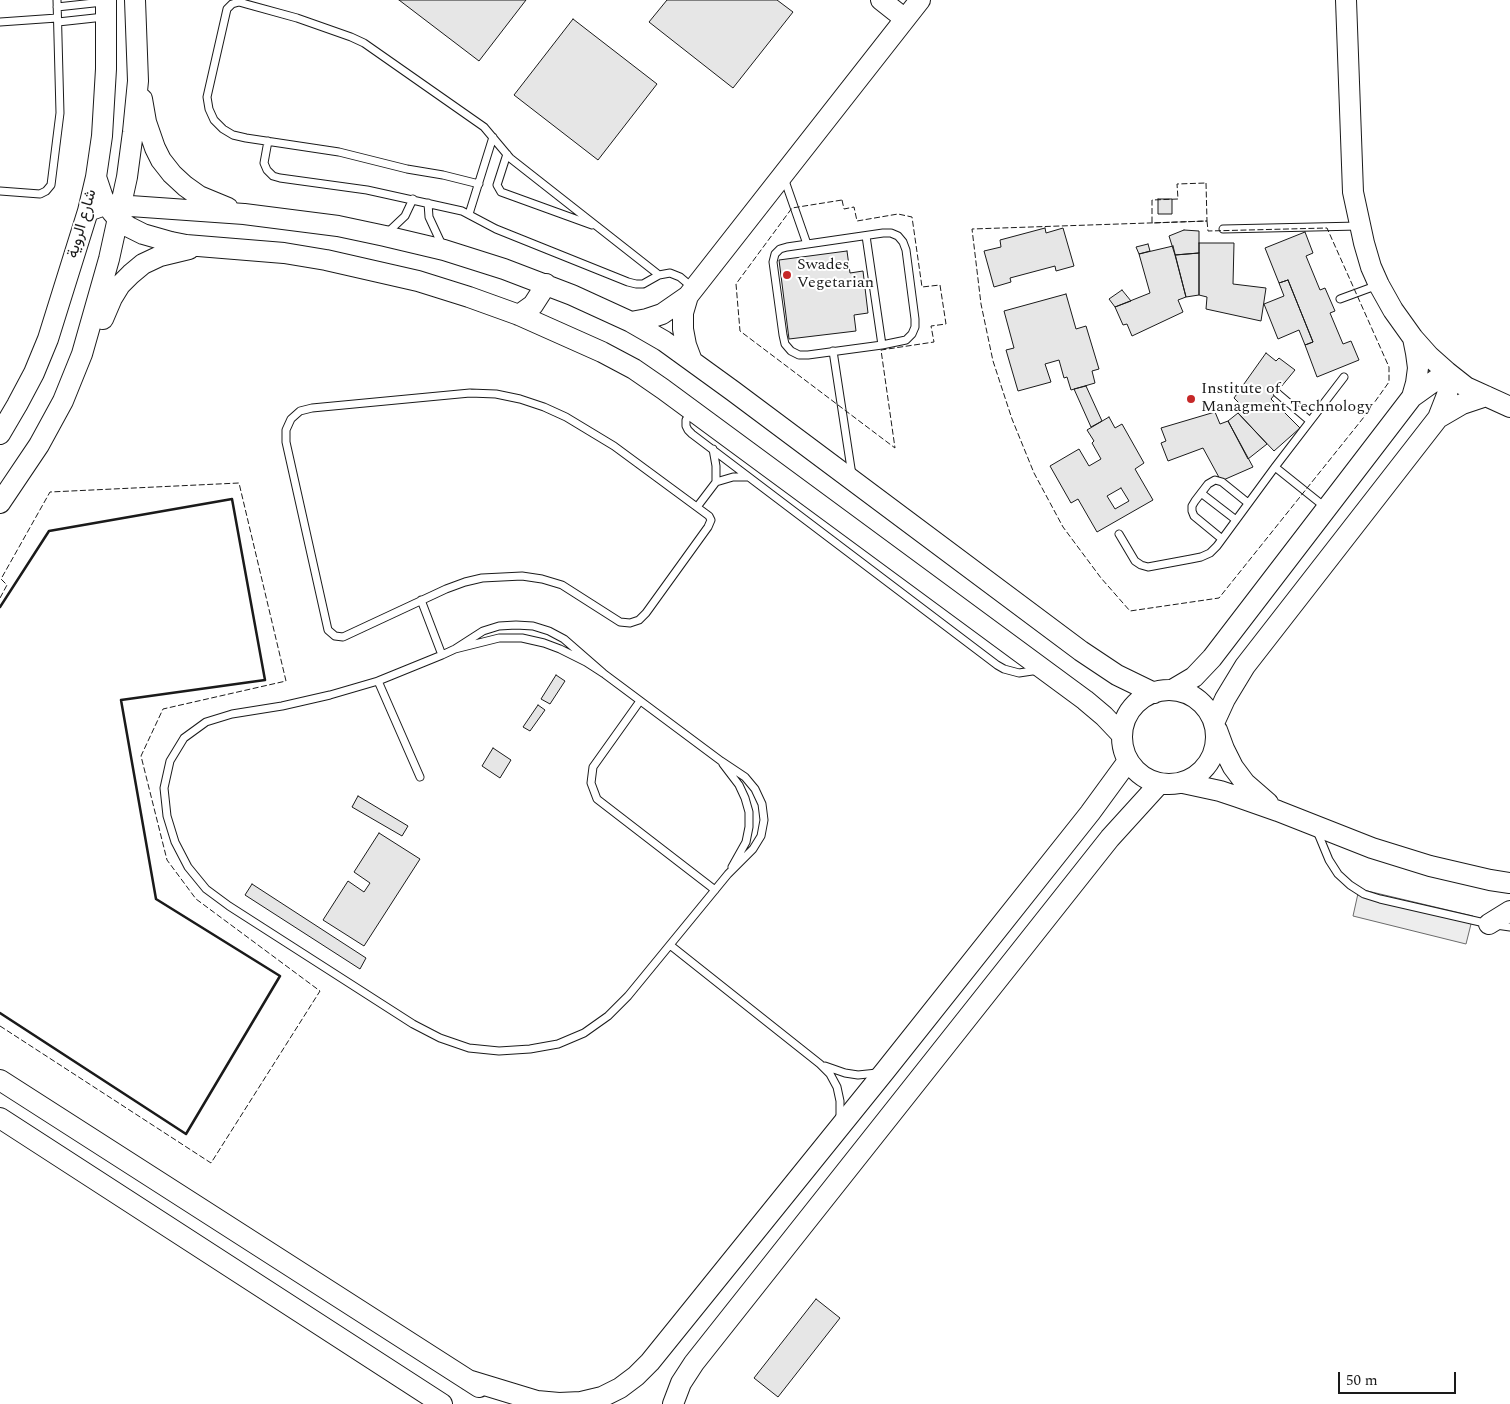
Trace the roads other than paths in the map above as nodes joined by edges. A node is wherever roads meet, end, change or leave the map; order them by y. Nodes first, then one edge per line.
1 (134, 0) edge
2 (881, 0) edge
3 (920, 0) edge
4 (1346, 0) edge
5 (57, 4) edge
6 (106, 6) edge
7 (905, 19) junction
8 (58, 20) junction
9 (0, 22) edge
10 (138, 81) junction
11 (492, 137) junction
12 (268, 141) junction
13 (507, 154) junction
14 (783, 176) junction
15 (479, 184) junction
16 (0, 190) edge
17 (413, 199) junction
18 (428, 203) junction
19 (108, 210) junction
20 (244, 214) junction
21 (469, 214) junction
22 (1360, 226) junction
23 (600, 228) junction
24 (1223, 229) dead end
25 (385, 236) junction
26 (866, 236) junction
27 (807, 244) junction
28 (200, 246) junction
29 (444, 250) junction
30 (660, 275) junction
31 (546, 284) junction
32 (1379, 285) junction
33 (691, 292) junction
34 (1340, 299) dead end
35 (519, 315) junction
36 (631, 322) junction
37 (1413, 338) junction
38 (882, 345) junction
39 (833, 351) junction
40 (82, 354) junction
41 (692, 360) junction
42 (1446, 372) junction
43 (1344, 377) dead end
44 (1277, 393) dead end
45 (1486, 396) junction
46 (1412, 397) junction
47 (1510, 407) edge
48 (692, 410) junction
49 (1438, 418) junction
50 (1310, 421) junction
51 (0, 434) edge
52 (713, 450) junction
53 (1275, 467) junction
54 (750, 478) junction
55 (853, 481) junction
56 (716, 482) junction
57 (1201, 493) junction
58 (0, 503) edge
59 (1248, 503) junction
60 (697, 508) junction
61 (1328, 509) junction
62 (1236, 520) junction
63 (1119, 534) dead end
64 (1222, 539) junction
65 (421, 600) junction
66 (455, 649) junction
67 (442, 655) junction
68 (1043, 669) junction
69 (603, 673) junction
70 (378, 680) junction
71 (1163, 691) junction
72 (640, 701) junction
73 (1215, 727) junction
74 (1122, 735) junction
75 (721, 761) junction
76 (1128, 761) junction
77 (420, 777) dead end
78 (1160, 783) junction
79 (1183, 783) junction
80 (1278, 811) junction
81 (1315, 826) junction
82 (728, 874) junction
83 (1510, 883) edge
84 (715, 890) junction
85 (1510, 911) edge
86 (1489, 924) junction
87 (1510, 927) edge
88 (670, 945) junction
89 (820, 1064) junction
90 (885, 1071) junction
91 (0, 1080) edge
92 (0, 1118) edge
93 (837, 1130) junction
94 (468, 1380) junction
95 (442, 1404) edge
96 (506, 1404) edge
97 (673, 1404) edge

1 - 10 street
2 - 7 street
3 - 7 street
4 - 22 street
5 - 6 lane
5 - 8 lane
6 - 8 lane
6 - 19 street, شارع الروية
7 - 14 street
8 - 9 lane
8 - 16 lane
10 - 19 street
10 - 20 street
11 - 12 lane
11 - 13 lane
11 - 15 lane
12 - 15 lane
12 - 17 lane
13 - 23 lane
13 - 23 lane
14 - 27 lane
14 - 33 street
15 - 21 lane
17 - 18 lane
17 - 25 lane
18 - 21 lane
18 - 29 lane
19 - 20 street
19 - 28 street
19 - 40 street, شارع الروية
19 - 51 street, شارع الروية
20 - 25 street
21 - 30 lane
22 - 24 lane
22 - 32 street
23 - 30 lane
25 - 29 street
26 - 27 lane
26 - 38 lane
26 - 38 lane
27 - 39 lane
28 - 35 street
28 - 40 street
29 - 31 street
30 - 33 lane
31 - 35 street
31 - 36 street
32 - 34 lane
32 - 37 street
33 - 36 street
33 - 41 street
35 - 48 street
36 - 41 street
37 - 42 street
37 - 46 street
38 - 39 lane
39 - 55 lane
40 - 58 street, شارع الروية
41 - 55 street
42 - 45 street
42 - 46 street
42 - 49 street
43 - 50 lane
44 - 50 lane
45 - 47 street
45 - 49 street
46 - 61 street
48 - 52 lane
48 - 68 street
49 - 73 street
50 - 53 lane
52 - 54 lane
52 - 56 lane
53 - 59 lane
53 - 61 lane
54 - 56 lane
54 - 68 lane
55 - 71 street
56 - 60 lane
57 - 59 lane
57 - 62 lane
57 - 64 lane
59 - 62 lane
60 - 65 lane
60 - 65 lane
61 - 71 street
62 - 64 lane
63 - 64 lane
65 - 67 lane
66 - 67 lane
66 - 69 lane
66 - 69 lane
67 - 70 lane
68 - 74 street
69 - 72 lane
70 - 77 lane
70 - 88 lane
71 - 73 street
71 - 74 street
72 - 75 lane
72 - 84 lane
73 - 79 street
73 - 80 street
74 - 76 street
75 - 82 lane
75 - 82 lane
76 - 78 street
76 - 90 street
78 - 79 street
78 - 97 street
79 - 80 street
80 - 81 street
81 - 83 street
81 - 86 lane
82 - 84 lane
84 - 88 lane
85 - 86 street
86 - 87 lane
88 - 89 lane
89 - 90 lane
89 - 93 lane
90 - 93 street
91 - 94 street
92 - 95 street
93 - 94 street
94 - 96 street

